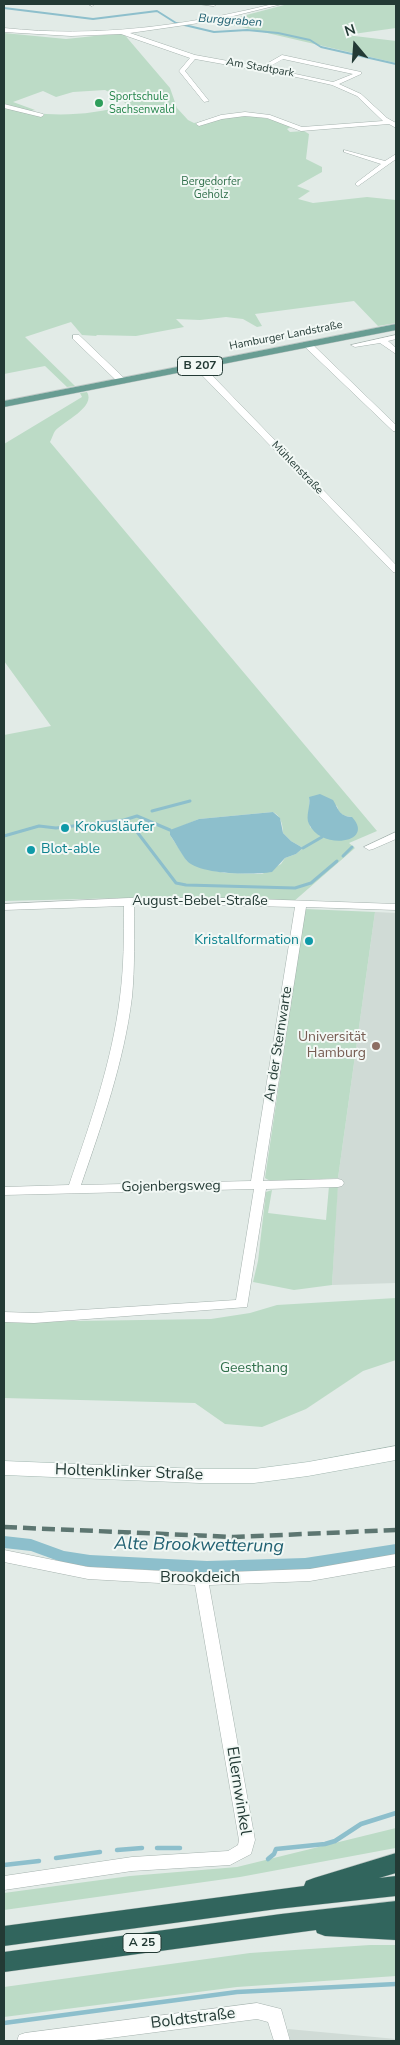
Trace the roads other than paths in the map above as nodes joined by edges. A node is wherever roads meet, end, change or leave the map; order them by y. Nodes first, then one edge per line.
1 (200, 4) edge
2 (214, 4) edge
3 (279, 4) edge
4 (4, 30) edge
5 (121, 32) junction
6 (194, 57) junction
7 (262, 68) junction
8 (334, 84) junction
9 (206, 101) dead end
10 (4, 106) edge
11 (41, 115) dead end
12 (199, 124) dead end
13 (394, 124) edge
14 (346, 151) dead end
15 (396, 156) edge
16 (387, 164) junction
17 (358, 184) dead end
18 (396, 327) edge
19 (76, 337) dead end
20 (396, 337) edge
21 (382, 340) junction
22 (307, 344) junction
23 (356, 345) dead end
24 (396, 352) edge
25 (198, 366) junction
26 (122, 381) junction
27 (4, 404) edge
28 (396, 429) edge
29 (396, 570) edge
30 (396, 835) edge
31 (369, 847) dead end
32 (129, 901) junction
33 (301, 904) junction
34 (4, 907) edge
35 (396, 907) edge
36 (338, 1183) dead end
37 (259, 1185) junction
38 (73, 1190) junction
39 (4, 1191) edge
40 (4, 1317) edge
41 (396, 1453) edge
42 (4, 1468) edge
43 (4, 1556) edge
44 (396, 1560) edge
45 (201, 1580) junction
46 (396, 1863) edge
47 (4, 1883) edge
48 (396, 1886) edge
49 (277, 1899) junction
50 (396, 1911) edge
51 (281, 1924) junction
52 (396, 1930) edge
53 (4, 1936) edge
54 (4, 1962) edge
55 (25, 2041) edge
56 (282, 2041) edge

1 - 2 street
3 - 5 street
4 - 5 street
5 - 6 street, Am Stadtpark
6 - 7 street, Am Stadtpark
6 - 9 street
7 - 8 street, Am Stadtpark
7 - 8 street
8 - 13 street, Am Stadtpark
10 - 11 street
12 - 13 street
14 - 16 street
15 - 16 street
16 - 17 street
18 - 22 main road, Hamburger Landstraße / B 207
19 - 26 street
20 - 21 street
21 - 23 street
21 - 24 street
22 - 25 main road, Hamburger Landstraße / B 207
22 - 28 street
25 - 26 main road, Hamburger Landstraße / B 207
25 - 29 street, Mühlenstraße
26 - 27 main road, Hamburger Landstraße / B 207
30 - 31 street
32 - 33 street, August-Bebel-Straße
32 - 34 street, August-Bebel-Straße
32 - 38 street
33 - 35 street, August-Bebel-Straße
33 - 37 street, An der Sternwarte
36 - 37 street, Gojenbergsweg
37 - 38 street, Gojenbergsweg
37 - 40 street, An der Sternwarte
38 - 39 street, Gojenbergsweg
41 - 42 main road, Holtenklinker Straße
43 - 45 street, Brookdeich
44 - 45 street, Brookdeich
45 - 47 street, Ellernwinkel
46 - 49 highway
48 - 49 highway, A 25
49 - 53 highway, A 25
50 - 51 highway, A 25
51 - 52 highway
51 - 54 highway, A 25
55 - 56 street, Boldtstraße

